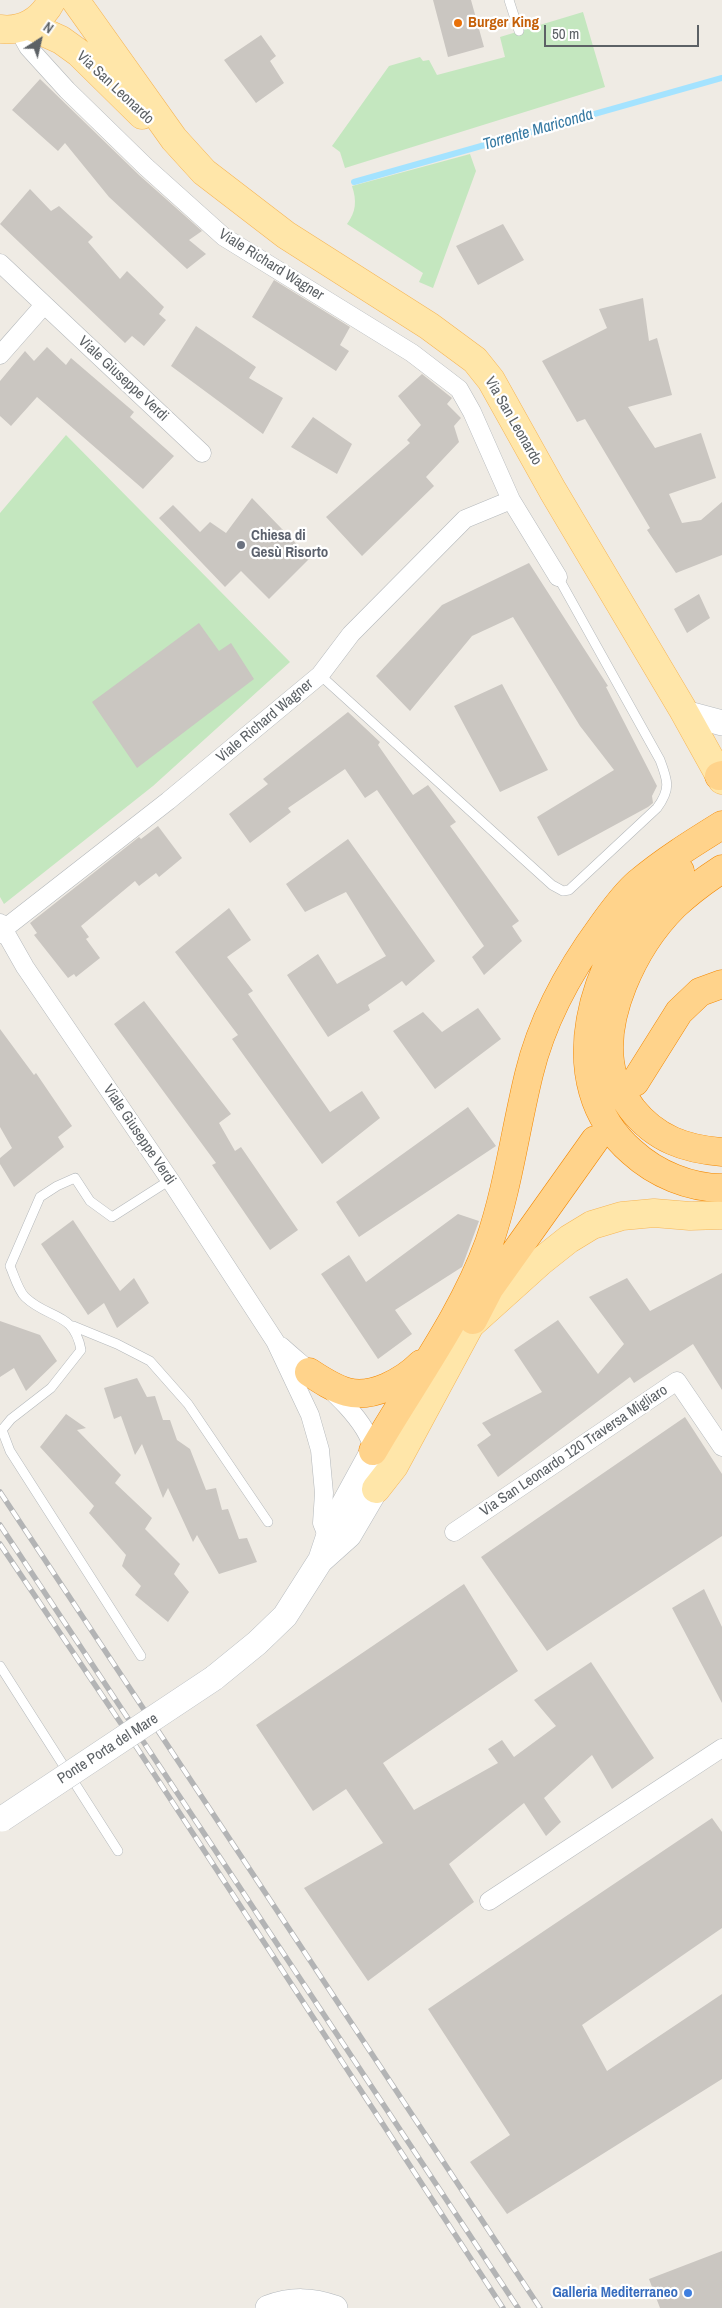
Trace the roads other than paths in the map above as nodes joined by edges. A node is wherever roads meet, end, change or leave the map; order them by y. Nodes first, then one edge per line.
1 (52, 0) edge
2 (75, 0) edge
3 (509, 0) edge
4 (10, 29) edge
5 (519, 31) dead end
6 (174, 139) junction
7 (0, 263) edge
8 (44, 305) junction
9 (0, 355) edge
10 (202, 453) dead end
11 (510, 500) junction
12 (558, 577) joint
13 (320, 675) junction
14 (685, 713) junction
15 (722, 723) edge
16 (713, 743) edge
17 (721, 777) edge
18 (721, 831) edge
19 (722, 869) edge
20 (1, 928) edge
21 (722, 984) edge
22 (628, 1089) junction
23 (595, 1140) dead end
24 (722, 1152) edge
25 (722, 1173) edge
26 (170, 1180) junction
27 (722, 1188) edge
28 (722, 1215) edge
29 (470, 1325) junction
30 (73, 1326) junction
31 (275, 1341) junction
32 (432, 1352) junction
33 (309, 1372) junction
34 (722, 1447) edge
35 (373, 1451) junction
36 (376, 1489) junction
37 (268, 1522) dead end
38 (454, 1532) dead end
39 (328, 1538) junction
40 (320, 1561) junction
41 (141, 1656) dead end
42 (0, 1666) edge
43 (722, 1748) edge
44 (1, 1820) edge
45 (118, 1851) dead end
46 (489, 1901) dead end
47 (268, 2308) edge
48 (336, 2308) edge

1 - 4 main road
2 - 6 main road, Via San Leonardo
3 - 5 lane
4 - 6 main road, Via San Leonardo
4 - 11 street, Viale Richard Wagner
6 - 14 main road, Via San Leonardo
7 - 8 street, Viale Giuseppe Verdi
8 - 9 street
8 - 10 street, Viale Giuseppe Verdi
11 - 12 street, Viale Richard Wagner
11 - 13 street, Viale Richard Wagner
12 - 13 lane
13 - 20 street, Viale Richard Wagner
14 - 15 main road
14 - 16 main road, Via San Leonardo
16 - 17 main road, Via San Leonardo
18 - 27 highway
18 - 32 highway
19 - 22 highway
20 - 26 street, Viale Giuseppe Verdi
21 - 22 highway
22 - 24 highway
22 - 25 highway
23 - 29 highway
26 - 30 lane
26 - 31 street, Viale Giuseppe Verdi
28 - 29 main road
29 - 36 main road
30 - 37 lane
30 - 41 lane
31 - 33 street, Viale Giuseppe Verdi
31 - 39 street, Viale Giuseppe Verdi
32 - 33 highway
32 - 35 highway
33 - 35 street, Viale Giuseppe Verdi
34 - 38 street, Via San Leonardo 120 Traversa Migliaro
35 - 36 main road
35 - 39 main road
36 - 40 main road
39 - 40 main road
40 - 44 main road, Ponte Porta del Mare, bridge
42 - 45 lane
43 - 46 street
47 - 48 main road

